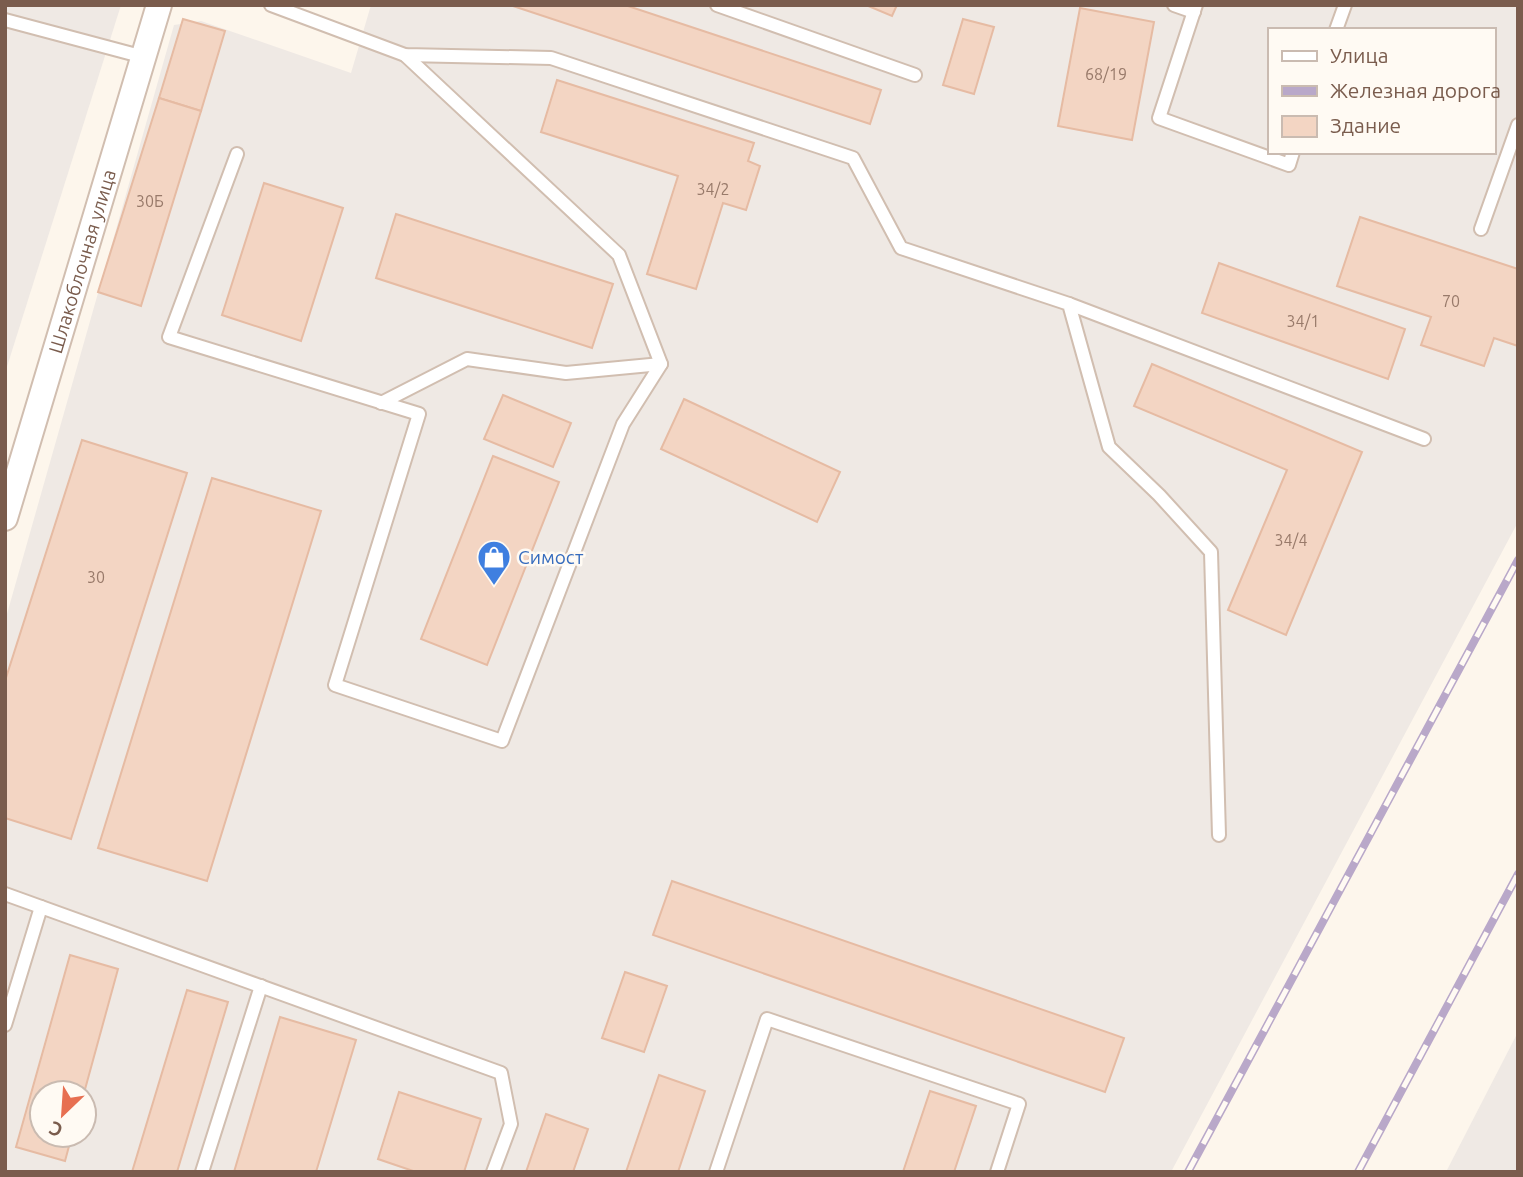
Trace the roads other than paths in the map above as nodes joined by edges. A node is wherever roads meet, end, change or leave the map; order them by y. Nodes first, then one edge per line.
1 (159, 5) edge
2 (271, 5) edge
3 (717, 5) edge
4 (1174, 5) edge
5 (1345, 5) edge
6 (1195, 9) edge
7 (5, 20) edge
8 (1337, 28) edge
9 (405, 55) junction
10 (144, 57) junction
11 (915, 75) dead end
12 (1518, 125) edge
13 (237, 154) dead end
14 (1292, 154) edge
15 (1480, 229) dead end
16 (1069, 304) junction
17 (661, 364) junction
18 (381, 403) junction
19 (1424, 439) dead end
20 (5, 518) edge
21 (1219, 835) dead end
22 (5, 894) edge
23 (41, 907) junction
24 (261, 986) junction
25 (5, 1025) edge
26 (202, 1172) edge
27 (493, 1172) edge
28 (716, 1172) edge
29 (997, 1172) edge

1 - 10 street, Шлакоблочная улица
2 - 9 lane
3 - 11 lane
4 - 6 lane
5 - 8 lane
6 - 14 lane
7 - 10 lane
9 - 16 lane
9 - 17 lane
10 - 20 street, Шлакоблочная улица
12 - 15 lane
13 - 18 lane
16 - 19 lane
16 - 21 lane
17 - 18 lane
17 - 18 lane
22 - 23 lane
23 - 24 lane
23 - 25 lane
24 - 26 lane
24 - 27 lane
28 - 29 lane

